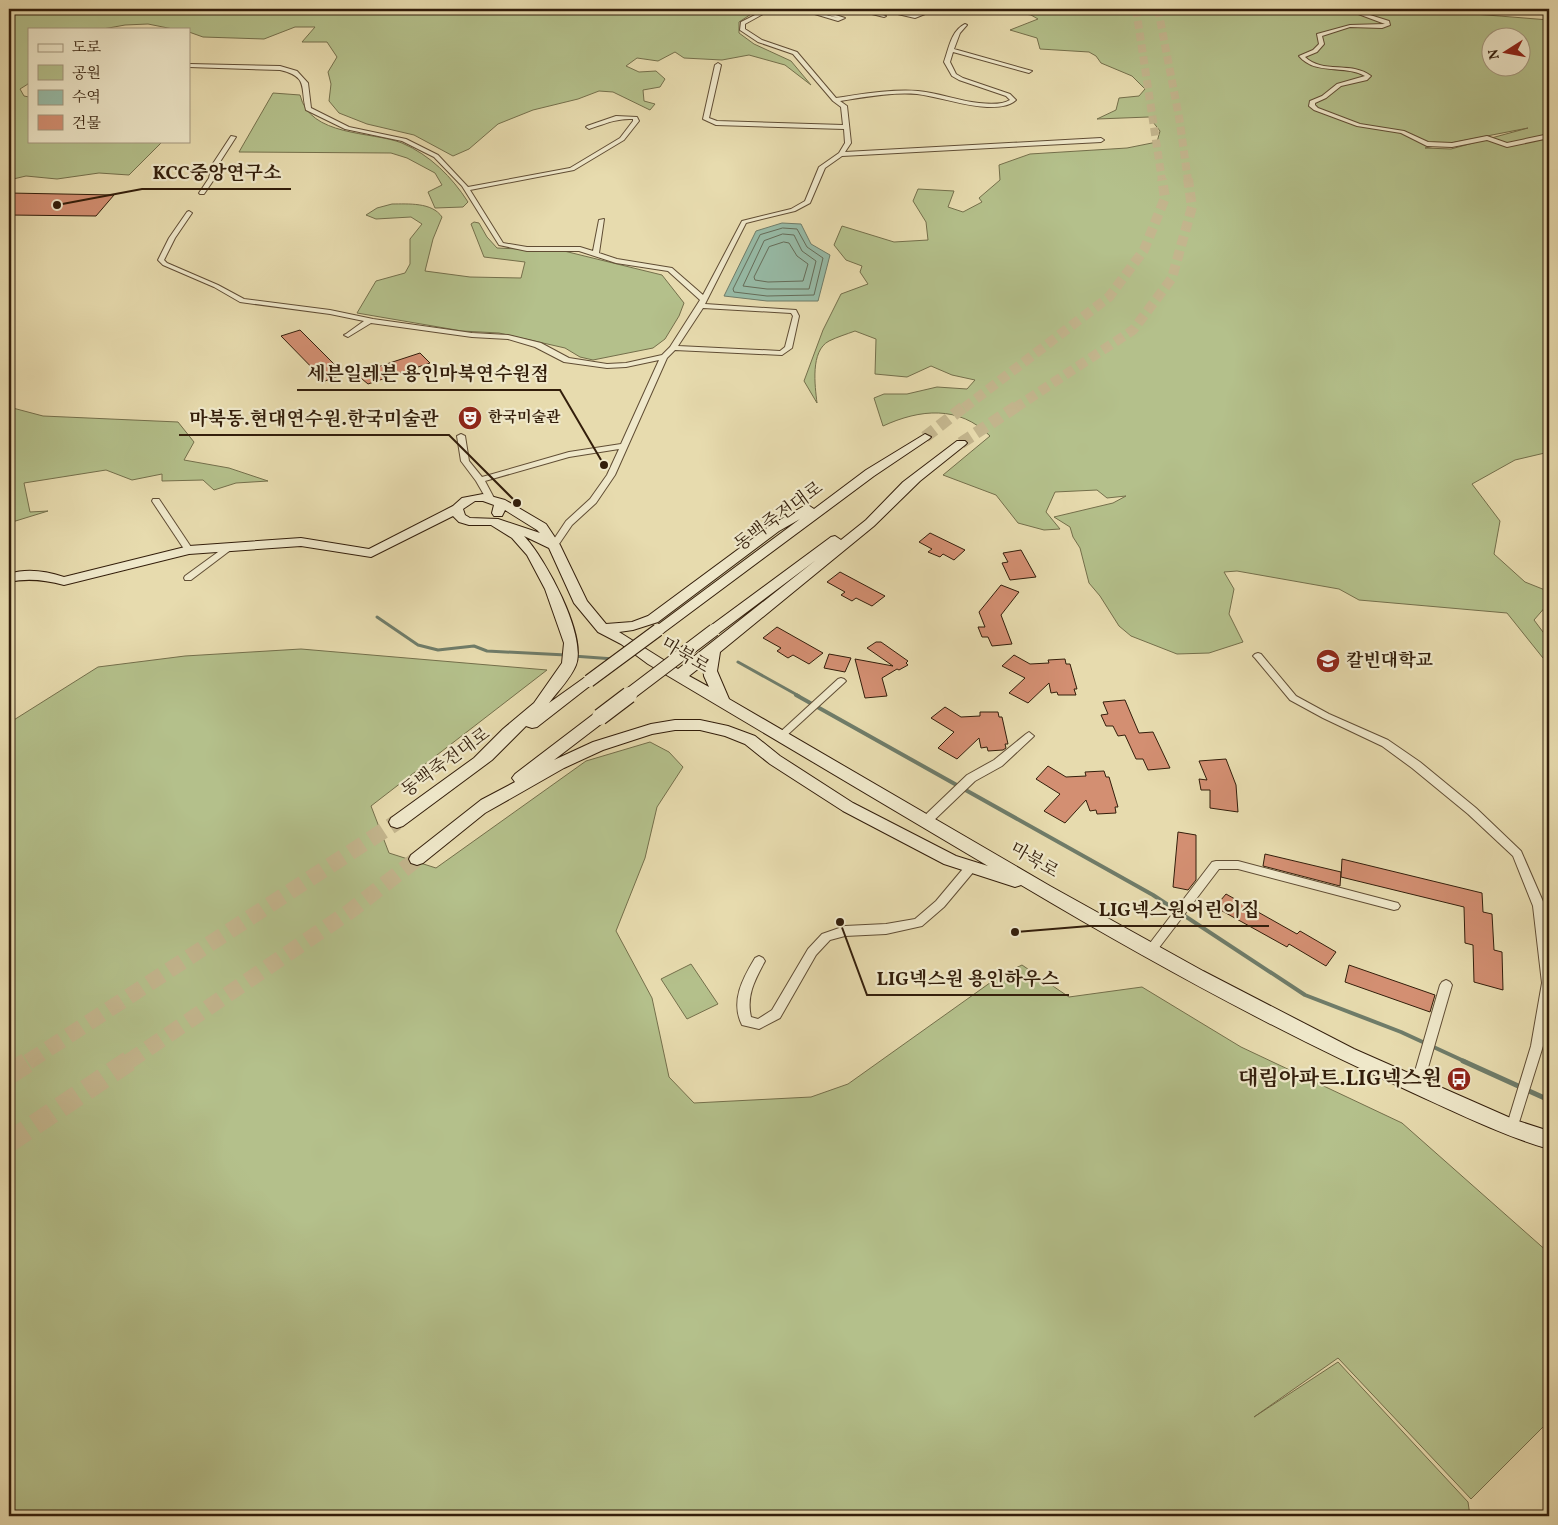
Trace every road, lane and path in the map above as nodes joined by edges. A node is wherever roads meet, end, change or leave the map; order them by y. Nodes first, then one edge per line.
1 (770, 9) edge
2 (802, 9) edge
3 (854, 9) edge
4 (878, 9) edge
5 (903, 9) edge
6 (1347, 9) edge
7 (904, 21) dead end
8 (965, 25) dead end
9 (951, 50) junction
10 (190, 65) edge
11 (718, 65) dead end
12 (1029, 71) dead end
13 (835, 100) junction
14 (846, 127) junction
15 (589, 128) dead end
16 (1549, 136) edge
17 (233, 137) dead end
18 (1101, 140) dead end
19 (841, 154) junction
20 (467, 189) junction
21 (202, 193) dead end
22 (189, 213) dead end
23 (602, 220) dead end
24 (596, 254) junction
25 (703, 303) junction
26 (370, 320) junction
27 (348, 335) dead end
28 (673, 348) junction
29 (664, 357) junction
30 (461, 436) dead end
31 (925, 437) tunnel mouth
32 (961, 443) tunnel mouth
33 (623, 446) junction
34 (480, 480) junction
35 (915, 480) junction
36 (156, 501) dead end
37 (495, 501) junction
38 (457, 509) junction
39 (492, 522) junction
40 (554, 545) junction
41 (229, 547) junction
42 (188, 550) junction
43 (9, 578) edge
44 (188, 578) dead end
45 (656, 624) junction
46 (602, 629) junction
47 (626, 641) junction
48 (714, 650) junction
49 (1258, 656) dead end
50 (679, 676) junction
51 (842, 681) dead end
52 (723, 701) junction
53 (781, 736) junction
54 (1029, 736) dead end
55 (479, 762) junction
56 (478, 810) junction
57 (398, 822) tunnel mouth
58 (926, 822) junction
59 (416, 859) tunnel mouth
60 (971, 867) junction
61 (1044, 890) junction
62 (1394, 906) dead end
63 (1151, 950) junction
64 (759, 961) dead end
65 (1446, 985) dead end
66 (1417, 1086) junction
67 (1512, 1128) junction
68 (1549, 1140) edge

1 - 13 street
2 - 2 street
3 - 7 street
4 - 5 street
6 - 16 street
8 - 9 street
9 - 12 street
9 - 13 street
10 - 20 street
11 - 14 street
13 - 14 street
14 - 19 street
15 - 20 street
17 - 21 street
18 - 19 street
19 - 25 street
20 - 24 street
22 - 26 street
23 - 24 street
24 - 25 street
25 - 28 street
25 - 28 street
26 - 27 street
26 - 29 street
28 - 29 street
29 - 33 street
30 - 34 street
31 - 45 main road
32 - 35 main road
33 - 34 street
33 - 40 street
34 - 37 street
35 - 48 main road
35 - 56 main road, bridge
36 - 42 street
37 - 38 main road
37 - 39 main road
37 - 40 main road, 마북로
38 - 39 main road
38 - 41 main road
39 - 40 main road
39 - 55 main road
40 - 46 main road, 마북로
41 - 42 main road
41 - 44 street
42 - 43 main road
45 - 46 main road
45 - 47 main road
45 - 55 main road, 동백죽전대로, bridge
46 - 47 main road, 마북로
47 - 50 main road, 마북로
48 - 50 main road
48 - 52 main road
49 - 67 street
50 - 52 main road, 마북로
51 - 53 street
52 - 53 main road, 마북로
53 - 58 main road, 마북로
54 - 58 street
55 - 57 main road, 동백죽전대로
56 - 59 main road
56 - 60 main road
58 - 61 main road, 마북로
60 - 61 main road
60 - 64 street
61 - 63 main road, 마북로
62 - 63 street
63 - 66 main road, 마북로
65 - 66 street
66 - 67 main road, 마북로
67 - 68 main road, 마북로

